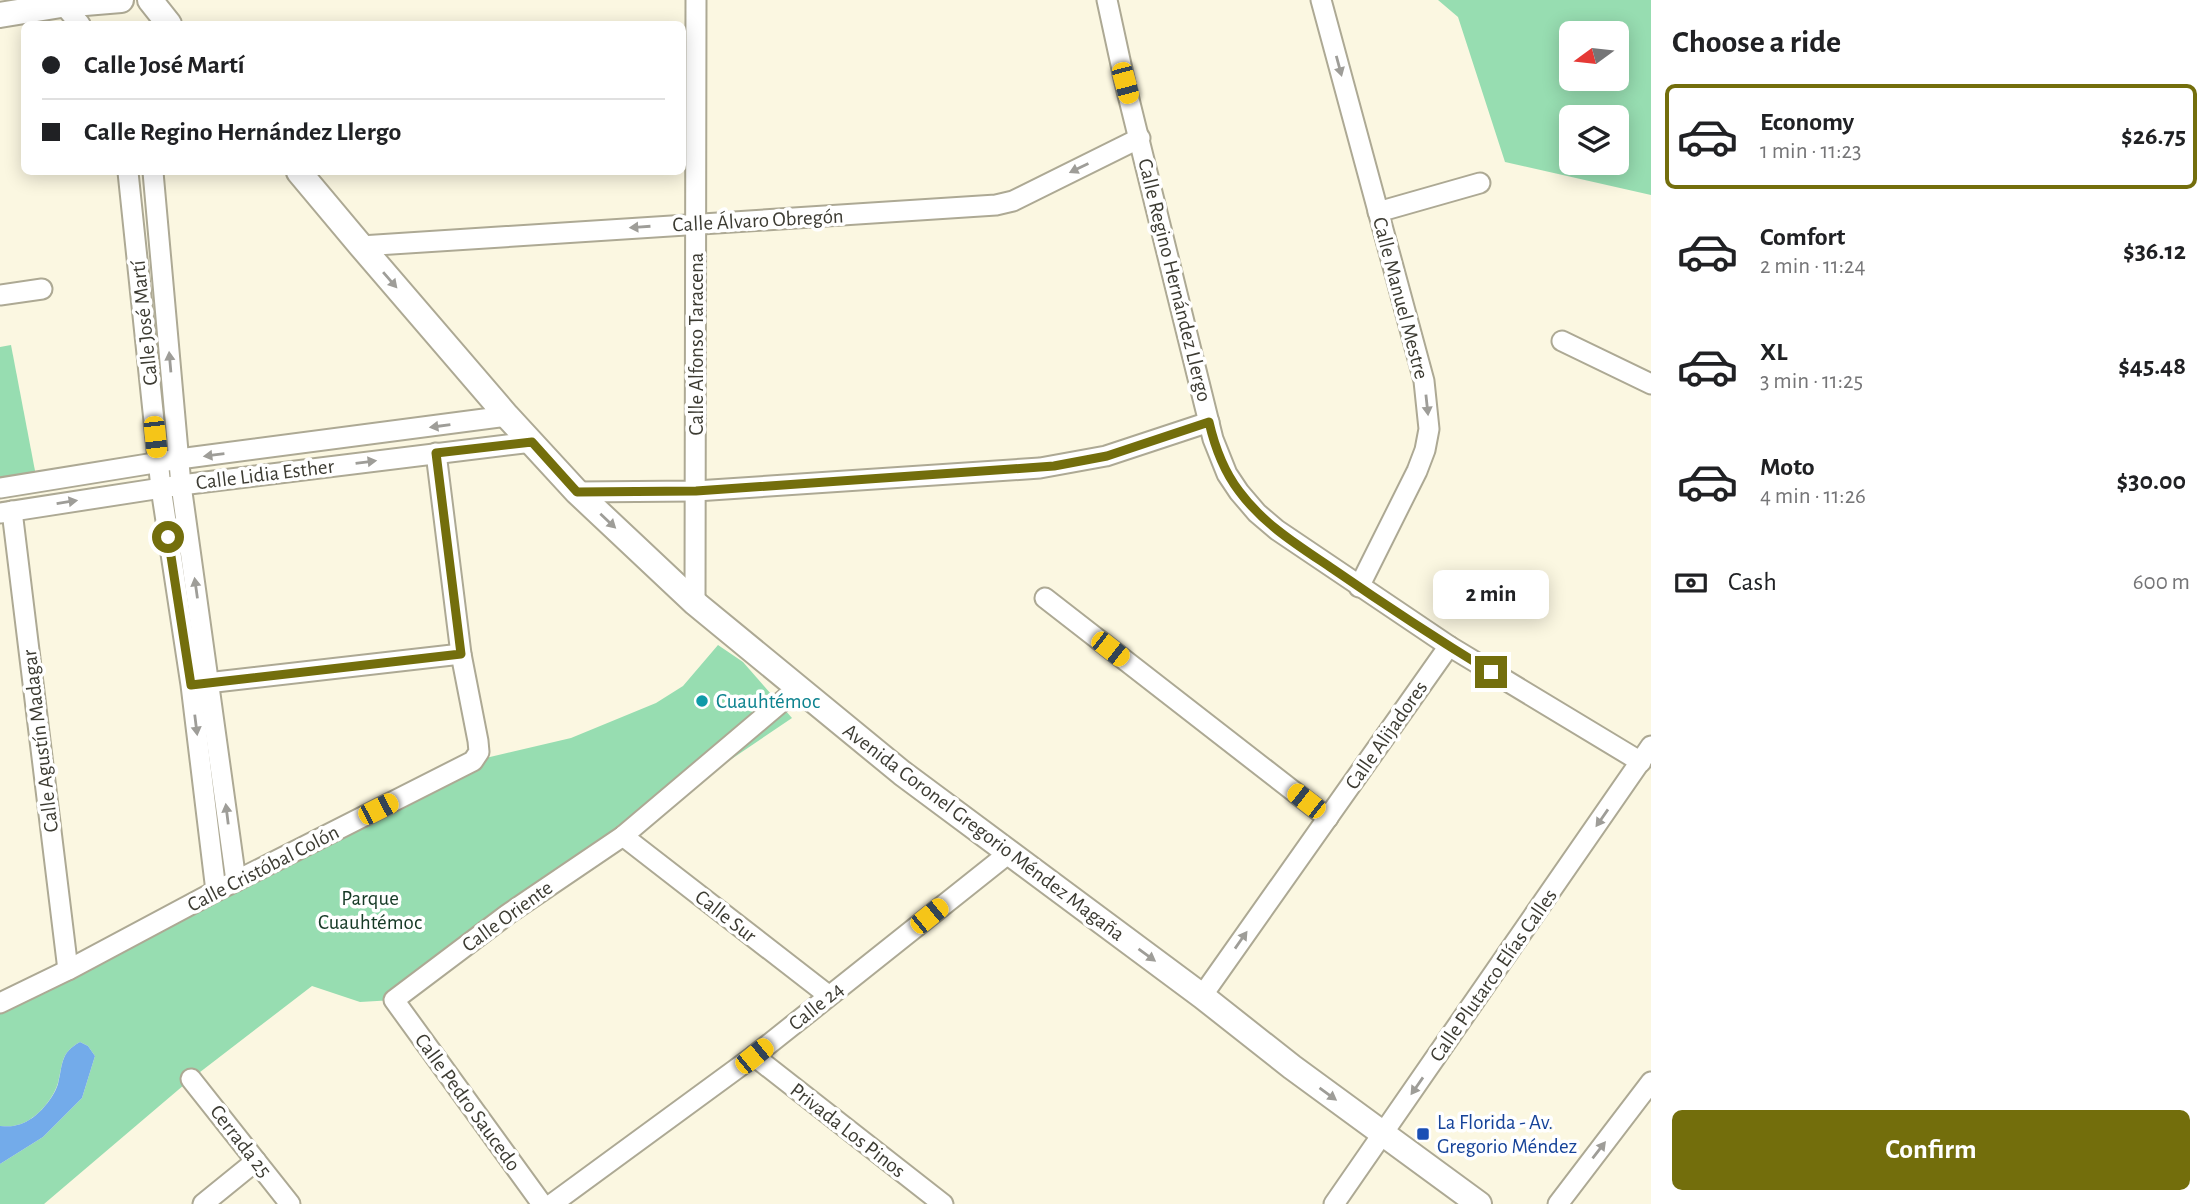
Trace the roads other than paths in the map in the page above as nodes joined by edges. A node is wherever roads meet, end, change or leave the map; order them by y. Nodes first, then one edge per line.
1 (121, 0) edge
2 (150, 0) edge
3 (696, 0) edge
4 (1107, 0) edge
5 (1321, 0) edge
6 (60, 3) edge
7 (0, 15) edge
8 (76, 21) edge
9 (167, 21) edge
10 (1140, 138) junction
11 (128, 175) edge
12 (153, 175) edge
13 (301, 175) edge
14 (1480, 183) dead end
15 (1378, 212) junction
16 (696, 223) junction
17 (360, 246) junction
18 (42, 289) dead end
19 (0, 295) edge
20 (1562, 341) dead end
21 (1651, 384) edge
22 (508, 416) junction
23 (1209, 422) junction
24 (532, 442) junction
25 (436, 453) junction
26 (179, 459) junction
27 (158, 463) junction
28 (181, 485) junction
29 (0, 488) edge
30 (161, 488) junction
31 (696, 491) junction
32 (577, 492) junction
33 (6, 512) edge
34 (1359, 587) junction
35 (1045, 598) dead end
36 (695, 603) junction
37 (1448, 646) junction
38 (461, 654) junction
39 (201, 684) junction
40 (799, 688) junction
41 (1646, 754) edge
42 (1328, 818) junction
43 (623, 836) junction
44 (1009, 853) junction
45 (236, 881) junction
46 (216, 891) junction
47 (68, 970) junction
48 (828, 996) junction
49 (1202, 996) junction
50 (394, 1000) joint
51 (0, 1003) edge
52 (754, 1056) junction
53 (191, 1079) dead end
54 (1651, 1082) edge
55 (1384, 1135) junction
56 (257, 1161) junction
57 (203, 1204) edge
58 (290, 1204) edge
59 (542, 1204) edge
60 (552, 1204) edge
61 (943, 1204) edge
62 (1334, 1204) edge
63 (1479, 1204) edge
64 (1558, 1204) edge

1 - 6 main road
2 - 9 main road
3 - 16 street, Calle Alfonso Taracena
4 - 10 street, Calle Regino Hernández Llergo
5 -> 15 street, Calle Manuel Mestre
6 - 7 main road
6 - 8 street
10 -> 16 street, Calle Álvaro Obregón
10 - 23 street, Calle Regino Hernández Llergo
11 - 27 street, Calle José Martí
26 -> 12 street, Calle José Martí
13 - 17 main road, Avenida Coronel Gregorio Méndez Magaña
14 - 15 street
15 -> 34 street, Calle Manuel Mestre
16 -> 17 street, Calle Álvaro Obregón
16 - 31 street, Calle Alfonso Taracena
17 -> 22 main road, Avenida Coronel Gregorio Méndez Magaña
18 - 19 street
20 - 21 street
22 - 24 main road, Avenida Coronel Gregorio Méndez Magaña
22 -> 26 street, Calle Lidia Esther
23 - 31 street
23 - 34 street, Calle Regino Hernández Llergo
24 - 25 street, Calle Lidia Esther
24 - 32 main road, Avenida Coronel Gregorio Méndez Magaña
28 -> 25 street, Calle Lidia Esther
25 - 38 street, Calle Cristóbal Colón
26 - 27 street, Calle Lidia Esther
26 - 28 street, Calle José Martí
27 - 29 street, Calle Lidia Esther
27 - 30 street, Calle José Martí
28 - 30 street, Calle Lidia Esther
39 -> 28 street, Calle José Martí
33 -> 30 street, Calle Lidia Esther
30 - 39 street, Calle José Martí
31 - 32 street
31 - 36 street, Calle Alfonso Taracena
32 -> 36 main road, Avenida Coronel Gregorio Méndez Magaña
33 - 47 street, Calle Agustín Madagar
34 - 37 street, Calle Regino Hernández Llergo
35 - 42 street
36 - 40 main road, Avenida Coronel Gregorio Méndez Magaña
37 - 41 street, Calle Regino Hernández Llergo
37 - 42 street, Calle Alijadores
38 - 39 street
38 - 45 street, Calle Cristóbal Colón
45 -> 39 street, Calle José Martí
39 -> 46 street, Calle José Martí
40 - 43 street, Calle Oriente
40 - 44 main road, Avenida Coronel Gregorio Méndez Magaña
41 -> 55 street, Calle Plutarco Elías Calles
49 -> 42 street, Calle Alijadores
43 - 48 street, Calle Sur
43 - 50 street, Calle Oriente
44 - 48 street, Calle 24
44 -> 49 main road, Avenida Coronel Gregorio Méndez Magaña
45 - 46 street, Calle Cristóbal Colón
46 - 47 street, Calle Cristóbal Colón
47 - 51 street, Calle Cristóbal Colón
48 - 52 street, Calle 24
49 -> 55 main road, Avenida Coronel Gregorio Méndez Magaña
50 - 59 street, Calle Pedro Saucedo
52 - 60 street, Calle 24
52 - 61 street, Privada Los Pinos
53 - 56 street, Cerrada 25
64 -> 54 street
55 - 62 street, Calle Plutarco Elías Calles
55 - 63 main road, Avenida Coronel Gregorio Méndez Magaña
56 - 57 street
56 - 58 street, Cerrada 25

